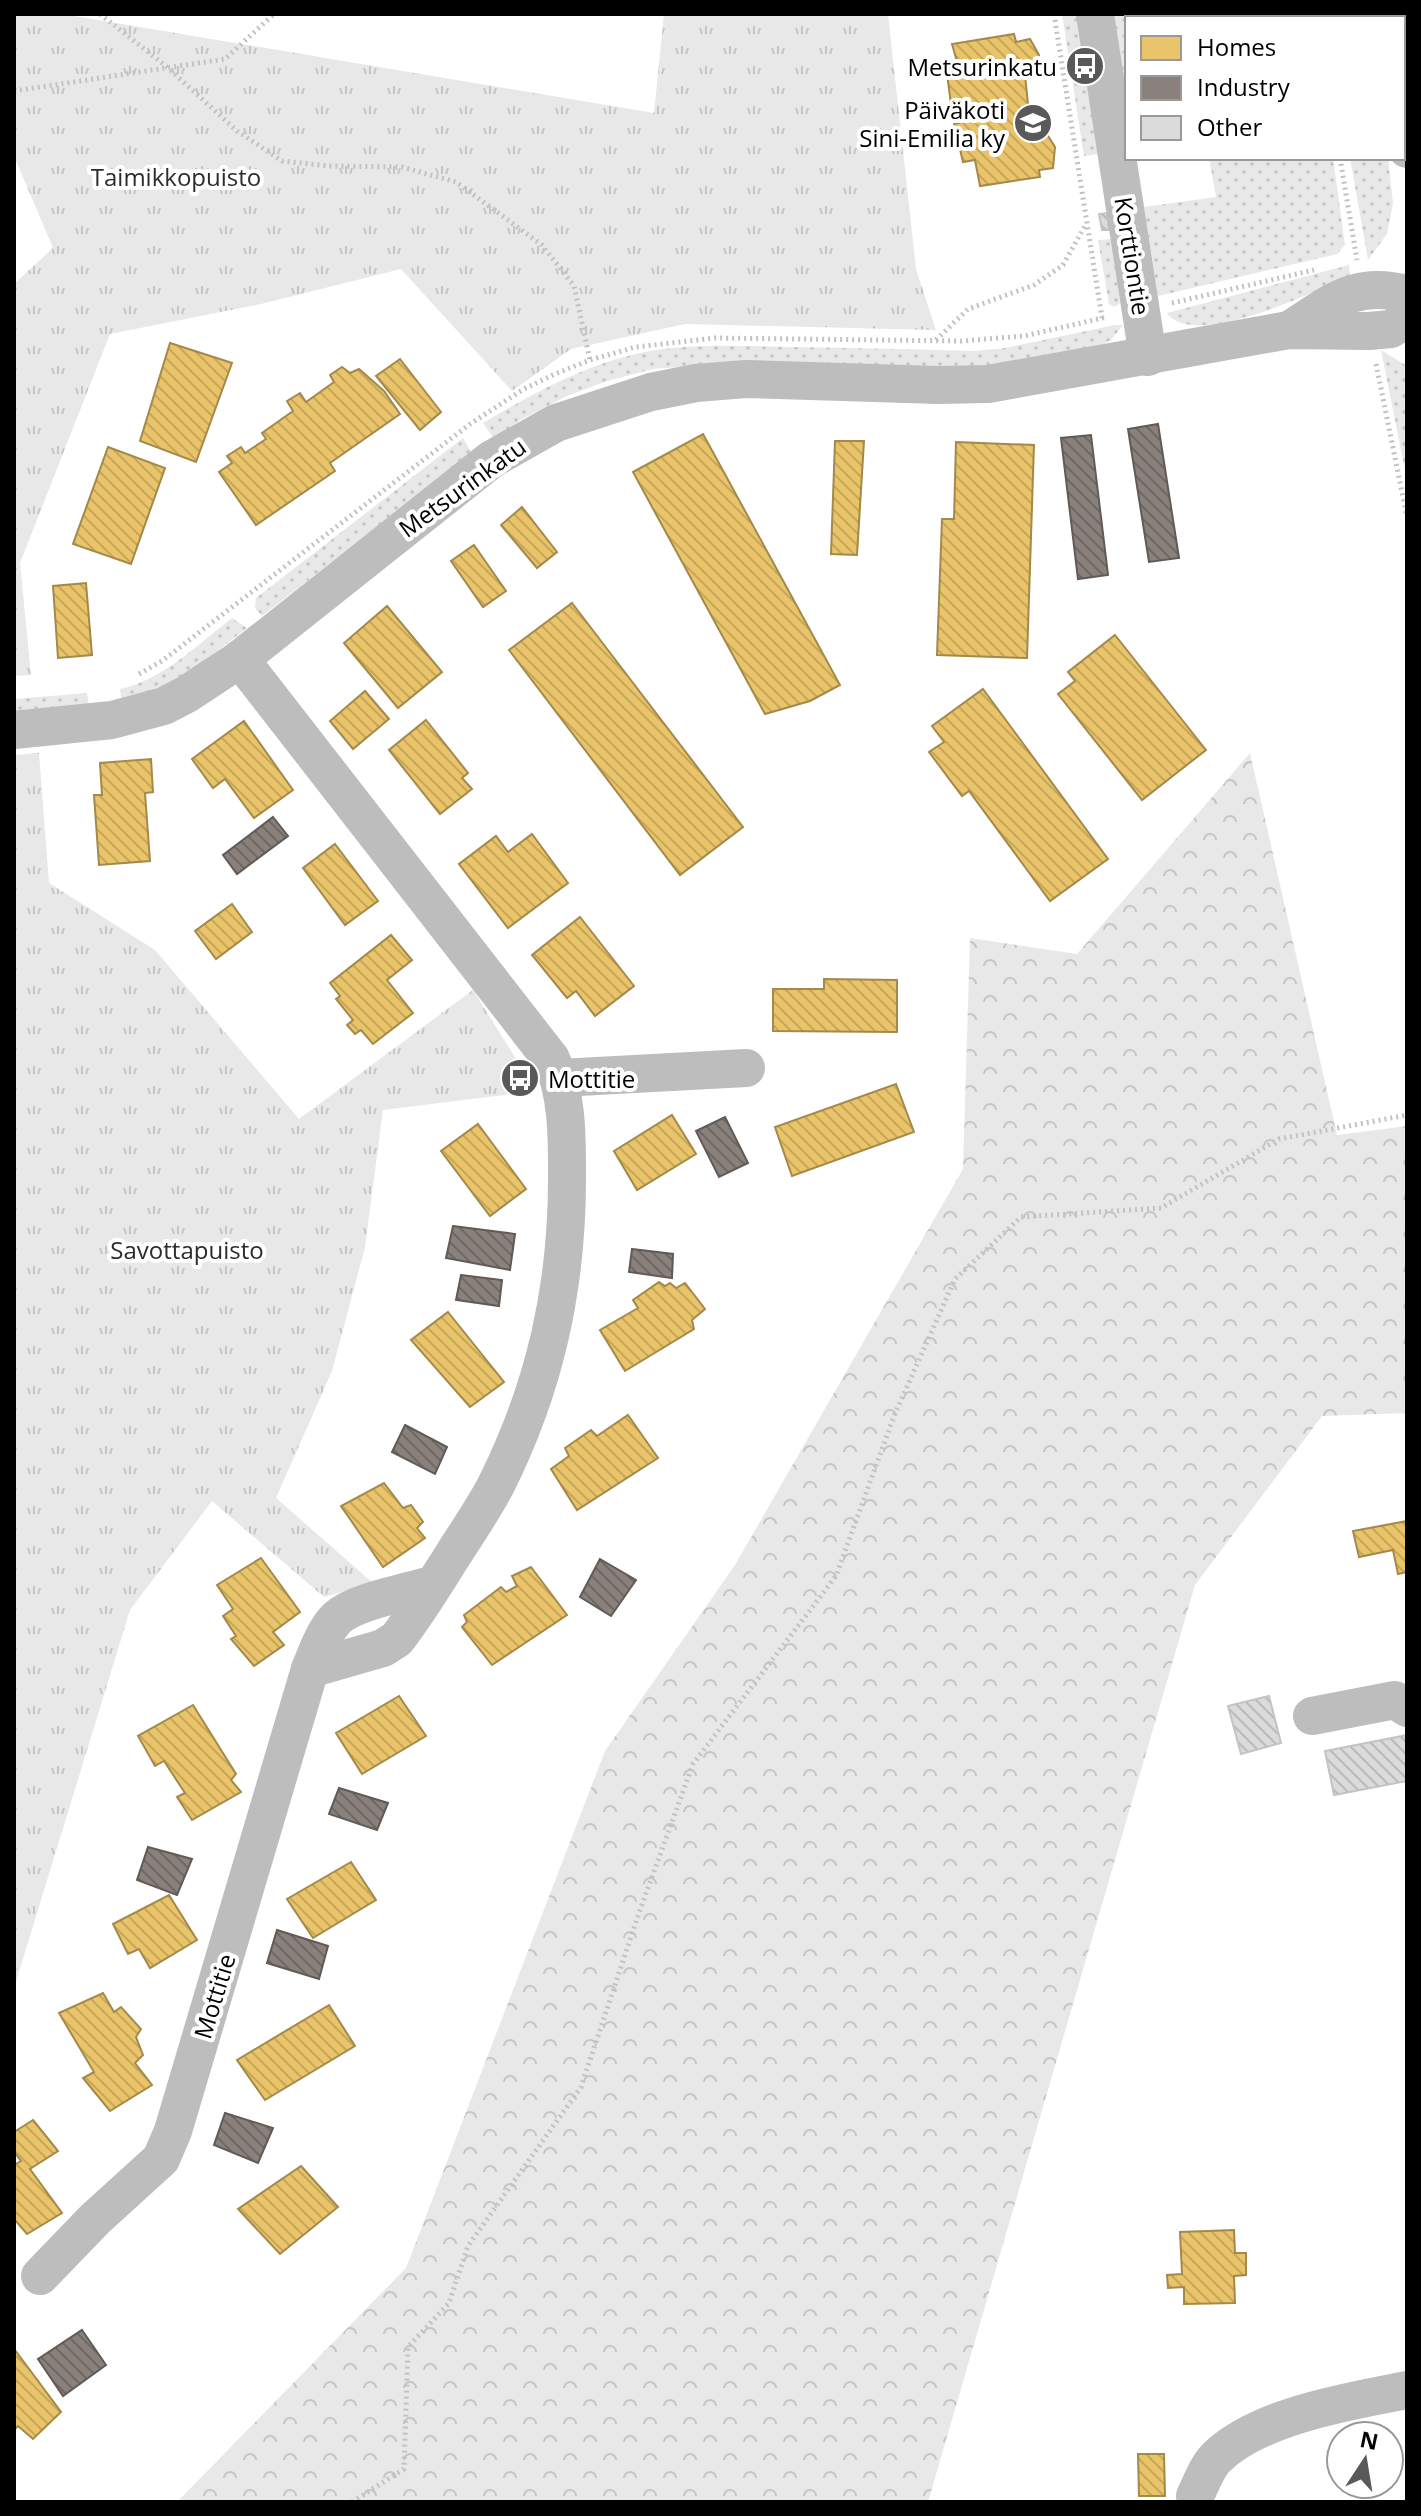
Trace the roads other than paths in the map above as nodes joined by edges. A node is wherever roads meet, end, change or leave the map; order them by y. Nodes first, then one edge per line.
1 (1095, 14) edge
2 (1407, 294) edge
3 (1407, 319) edge
4 (1289, 330) junction
5 (1148, 357) junction
6 (240, 659) junction
7 (14, 730) edge
8 (746, 1068) dead end
9 (560, 1078) junction
10 (1407, 1708) edge
11 (1312, 1716) dead end
12 (40, 2276) dead end
13 (1407, 2390) edge
14 (1195, 2496) dead end

1 - 5 street, Korttiontie
2 - 4 street, Metsurinkatu
3 - 4 street, Metsurinkatu
4 - 5 street, Metsurinkatu
5 - 6 street, Metsurinkatu
6 - 7 street, Metsurinkatu
6 - 9 street, Mottitie
8 - 9 street
9 - 12 street, Mottitie
10 - 11 street
13 - 14 street

